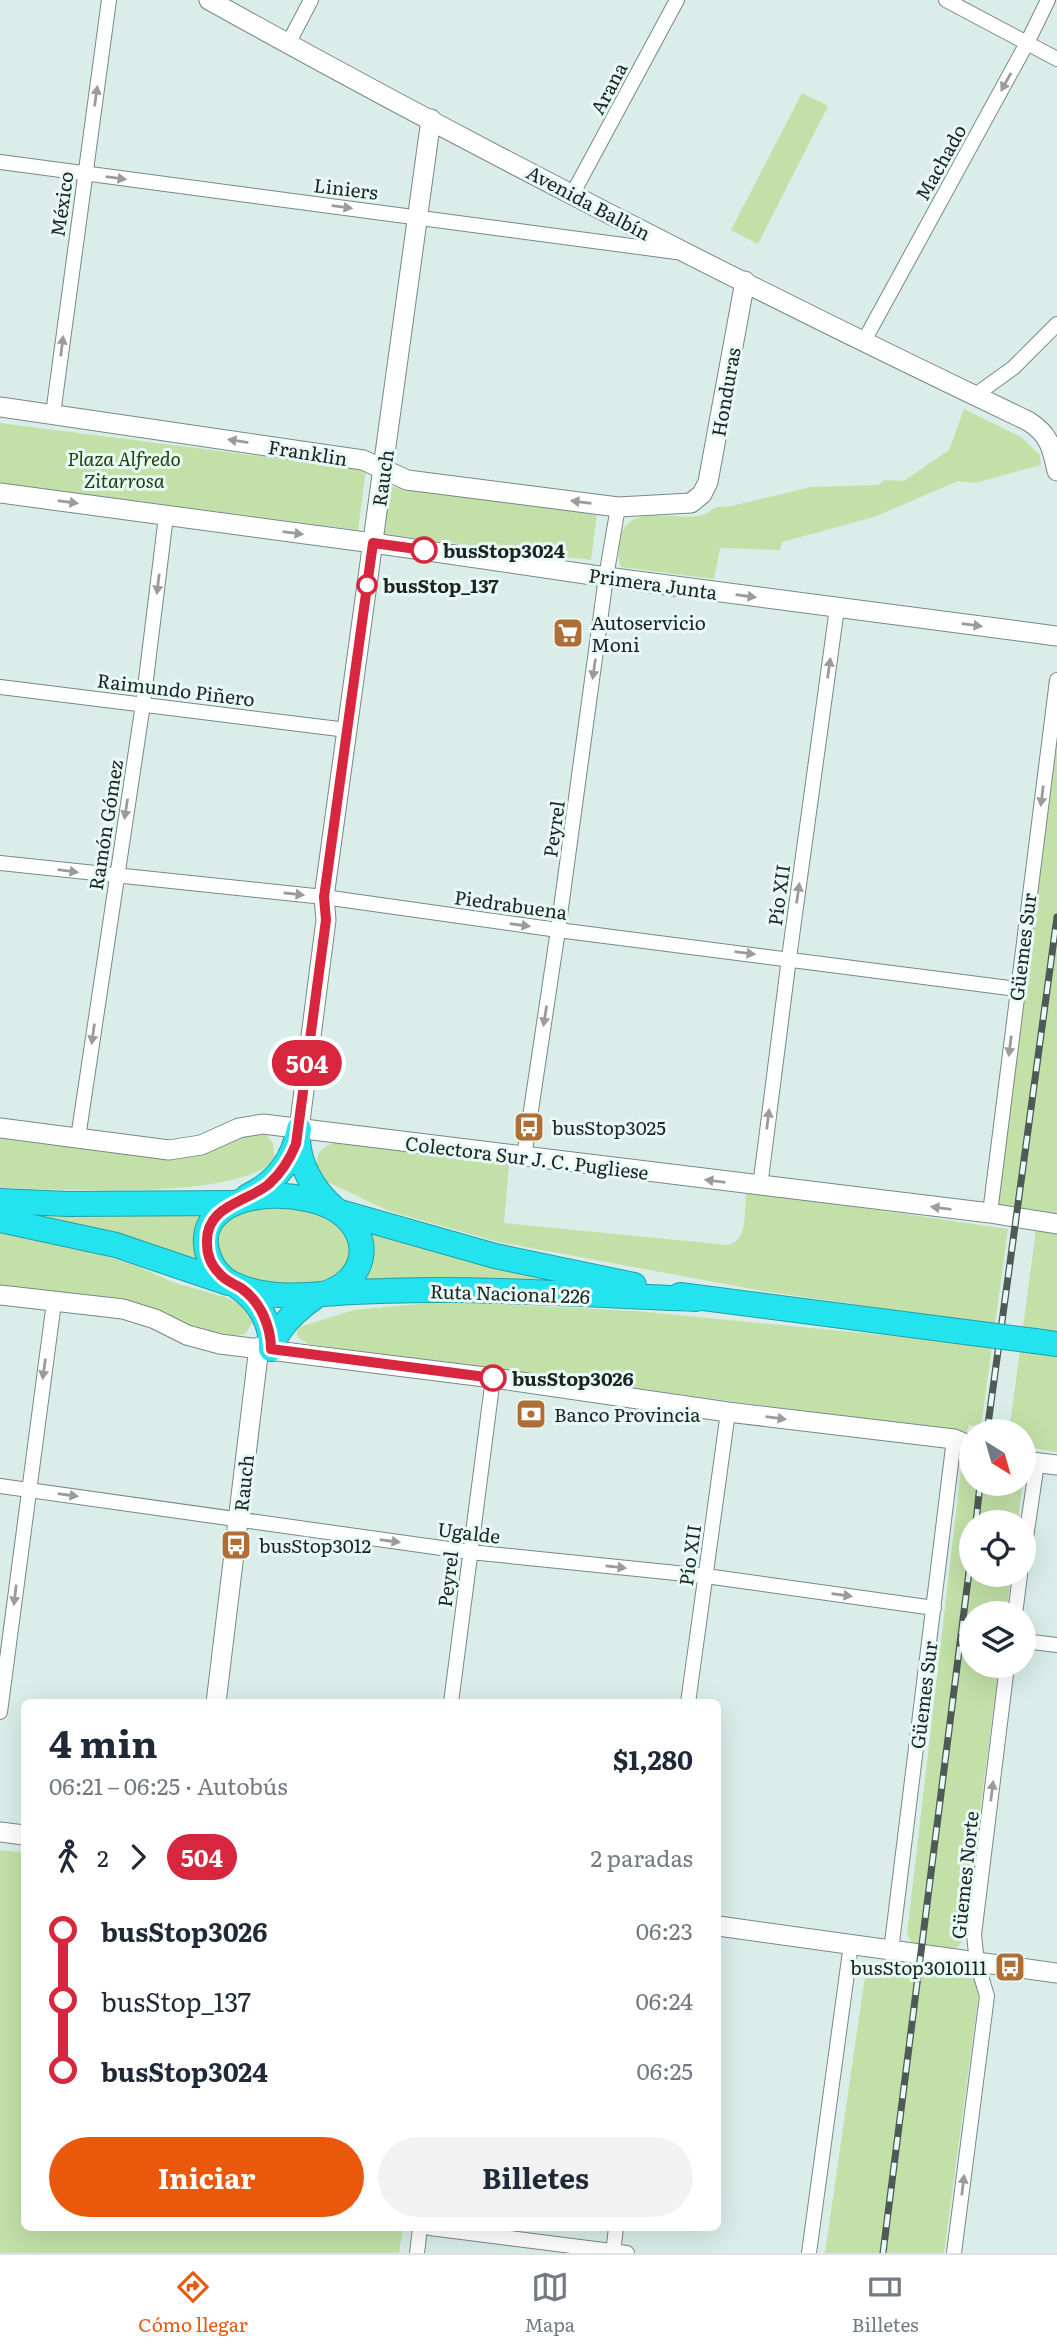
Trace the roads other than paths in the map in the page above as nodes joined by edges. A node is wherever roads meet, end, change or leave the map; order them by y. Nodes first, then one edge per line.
1 (109, 0) edge
2 (209, 0) edge
3 (311, 0) edge
4 (677, 0) edge
5 (946, 0) edge
6 (1048, 0) edge
7 (1027, 43) junction
8 (288, 44) junction
9 (1057, 59) edge
10 (431, 119) junction
11 (0, 162) edge
12 (85, 173) junction
13 (572, 193) junction
14 (417, 217) junction
15 (688, 254) junction
16 (745, 281) junction
17 (1057, 324) edge
18 (864, 341) junction
19 (974, 396) junction
20 (0, 407) edge
21 (53, 414) junction
22 (383, 468) junction
23 (1057, 471) edge
24 (0, 493) edge
25 (696, 500) joint
26 (618, 507) junction
27 (166, 516) junction
28 (373, 543) junction
29 (606, 577) junction
30 (837, 608) junction
31 (1057, 636) edge
32 (1057, 680) edge
33 (0, 687) edge
34 (143, 704) junction
35 (347, 730) junction
36 (0, 863) edge
37 (116, 876) junction
38 (324, 897) junction
39 (558, 930) junction
40 (789, 958) junction
41 (1017, 989) junction
42 (0, 1128) edge
43 (299, 1129) junction
44 (78, 1138) junction
45 (524, 1157) junction
46 (760, 1187) junction
47 (0, 1201) edge
48 (237, 1201) junction
49 (337, 1211) junction
50 (990, 1213) junction
51 (0, 1220) edge
52 (1057, 1224) edge
53 (235, 1285) junction
54 (321, 1294) junction
55 (0, 1295) edge
56 (696, 1298) junction
57 (54, 1302) junction
58 (1046, 1343) edge
59 (265, 1348) junction
60 (493, 1378) junction
61 (728, 1412) junction
62 (959, 1443) edge
63 (959, 1461) edge
64 (1036, 1463) edge
65 (1057, 1465) edge
66 (0, 1486) edge
67 (28, 1490) junction
68 (239, 1520) junction
69 (470, 1552) junction
70 (706, 1576) junction
71 (934, 1608) junction
72 (1036, 1642) edge
73 (1057, 1645) edge
74 (1006, 1678) edge
75 (217, 1699) edge
76 (452, 1699) edge
77 (689, 1699) edge
78 (0, 1712) edge
79 (0, 1832) edge
80 (21, 1835) edge
81 (721, 1926) edge
82 (851, 1944) junction
83 (891, 1951) junction
84 (977, 1963) junction
85 (1057, 1973) edge
86 (420, 2231) edge
87 (453, 2231) edge
88 (616, 2231) edge
89 (617, 2252) edge
90 (417, 2253) edge
91 (809, 2253) edge
92 (954, 2253) edge

12 -> 1 street, México
2 - 8 street, Avenida Balbín
3 - 8 street
4 - 13 street, Arana
5 - 7 street
6 - 7 street, Machado
7 - 9 street
7 -> 18 street, Machado
8 - 10 street, Avenida Balbín
10 - 13 street, Avenida Balbín
10 - 14 street, Rauch
11 - 12 street, Liniers
12 -> 14 street, Liniers
21 -> 12 street, México
13 - 15 street, Avenida Balbín
14 - 15 street, Liniers
14 - 22 street, Rauch
15 - 16 street, Avenida Balbín
16 - 18 street, Avenida Balbín
16 - 25 street, Honduras
17 - 19 street
18 - 19 street, Avenida Balbín
19 - 23 street
20 - 21 street, Franklin
22 -> 21 street, Franklin
26 -> 22 street, Franklin
22 - 28 street, Rauch
24 -> 27 street, Primera Junta
25 - 26 street, Franklin
26 - 29 street, Peyrel
27 -> 28 street, Primera Junta
27 -> 34 street, Ramón Gómez
28 - 29 street, Primera Junta
28 - 35 street, Rauch
29 -> 30 street, Primera Junta
29 -> 39 street, Peyrel
30 -> 31 street, Primera Junta
40 -> 30 street, Pío XII
32 -> 41 street, Güemes Sur
33 - 34 street, Raimundo Piñero
34 - 35 street, Raimundo Piñero
34 -> 37 street, Ramón Gómez
35 - 38 street, Rauch
36 -> 37 street, Piedrabuena
37 -> 38 street, Piedrabuena
37 -> 44 street, Ramón Gómez
38 -> 39 street, Piedrabuena
38 - 43 street, Rauch
39 -> 40 street, Piedrabuena
39 -> 45 street, Peyrel
40 - 41 street, Piedrabuena
46 -> 40 street, Pío XII
41 -> 50 street, Güemes Sur
42 - 44 street, Colectora Sur J. C. Pugliese
43 - 44 street, Colectora Sur J. C. Pugliese
43 - 45 street, Colectora Sur J. C. Pugliese
43 - 48 highway
43 - 49 highway
46 -> 45 street, Colectora Sur J. C. Pugliese
50 -> 46 street, Colectora Sur J. C. Pugliese
47 - 48 highway, Ruta Nacional 226
48 - 49 highway, Ruta Nacional 226
48 - 53 highway
49 - 54 highway, Ruta Nacional 226
49 - 56 highway, Ruta Nacional 226
50 - 52 street, Colectora Sur J. C. Pugliese
51 - 53 highway, Ruta Nacional 226
53 - 54 highway, Ruta Nacional 226
53 - 59 highway
54 - 56 highway, Ruta Nacional 226
54 - 59 highway
55 - 57 street
56 - 58 highway, Ruta Nacional 226, bridge
57 - 59 street
57 -> 67 street
59 - 60 street
59 - 68 street, Rauch
60 - 61 street
60 - 69 street, Peyrel
61 -> 62 street
61 - 70 street, Pío XII
63 - 71 street, Güemes Sur
64 - 65 street
66 - 67 street, Ugalde
67 -> 68 street, Ugalde
67 -> 78 street
68 -> 69 street, Ugalde
68 - 75 street, Rauch
69 -> 70 street, Ugalde
69 - 76 street, Peyrel
70 -> 71 street, Ugalde
70 - 77 street, Pío XII
71 - 83 street, Güemes Sur
72 - 73 street
84 -> 74 street, Güemes Norte
79 - 80 street
81 - 82 street
82 - 83 street
82 - 91 street
83 - 84 street
84 - 85 street
92 -> 84 street, Güemes Norte
86 - 90 street
87 - 89 street
88 - 89 street

